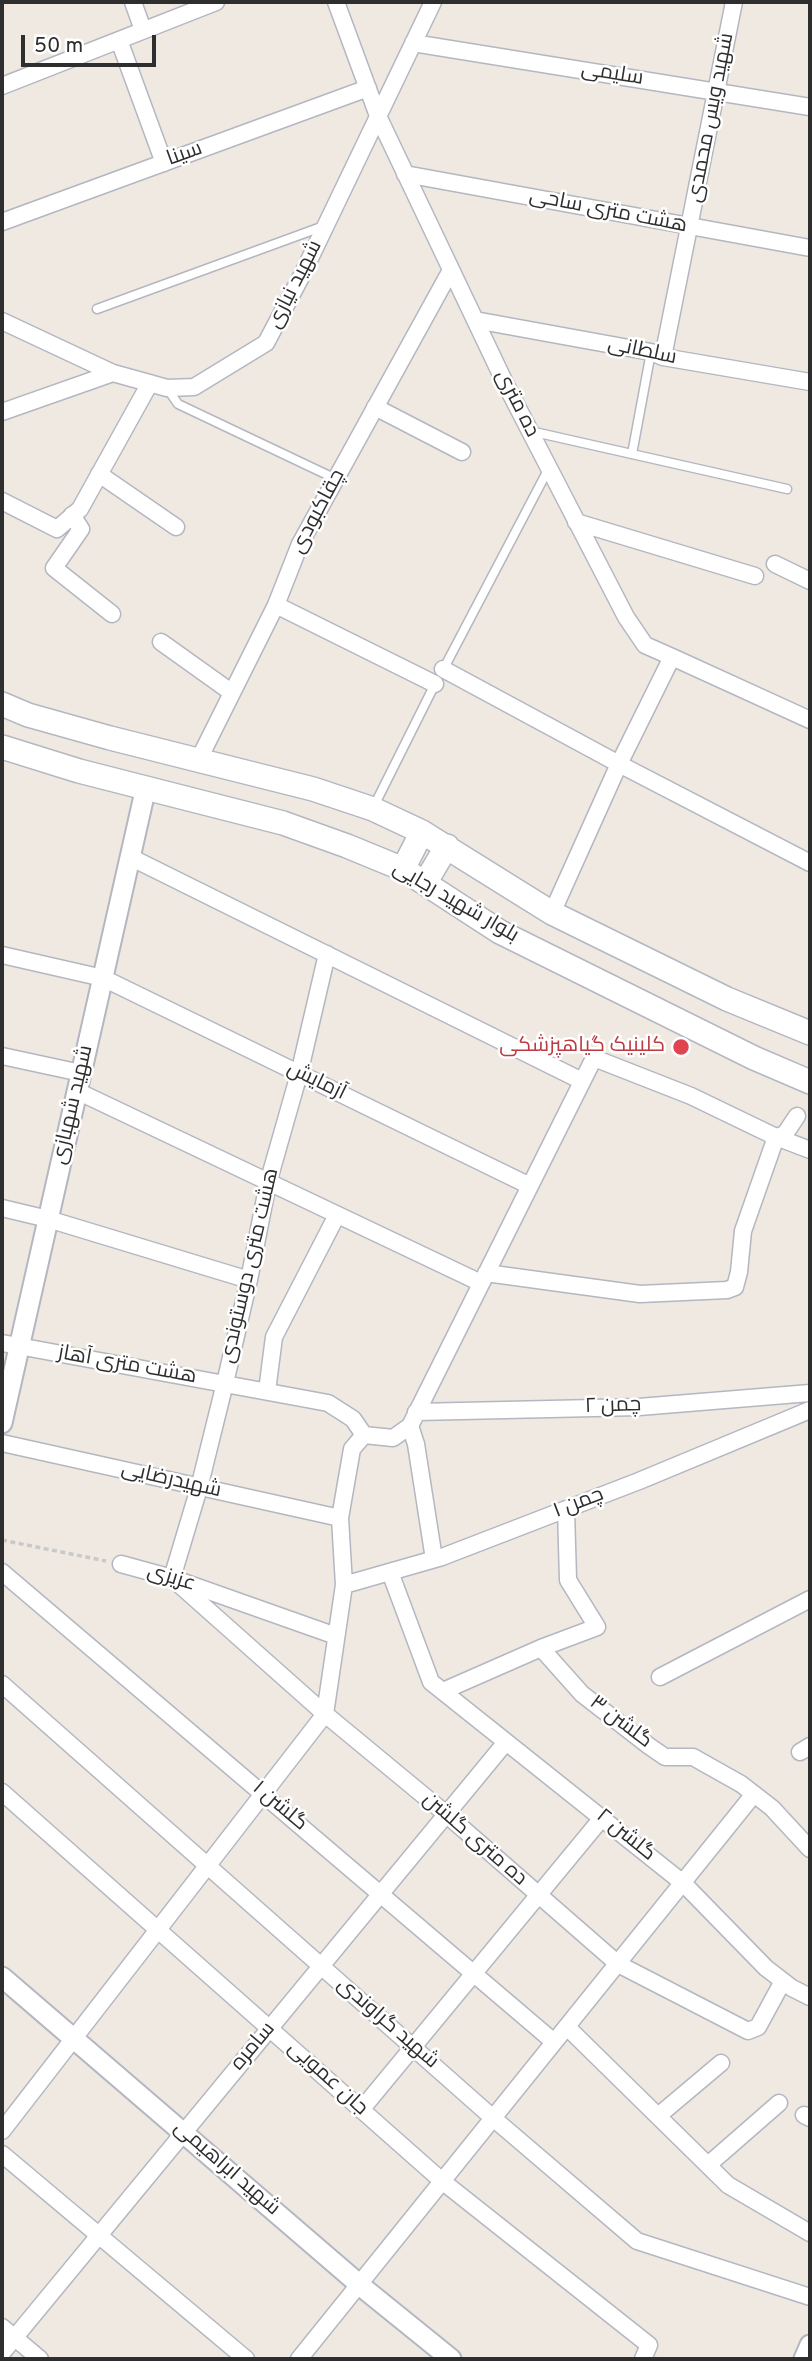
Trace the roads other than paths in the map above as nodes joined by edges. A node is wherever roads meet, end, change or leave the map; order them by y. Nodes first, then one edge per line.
1 (133, 2) edge
2 (216, 2) edge
3 (336, 2) edge
4 (433, 2) edge
5 (734, 2) edge
6 (143, 30) junction
7 (119, 40) junction
8 (413, 43) junction
9 (2, 86) edge
10 (368, 88) junction
11 (717, 92) junction
12 (810, 107) edge
13 (378, 116) junction
14 (164, 163) junction
15 (405, 174) junction
16 (2, 222) edge
17 (326, 225) junction
18 (690, 227) junction
19 (810, 248) edge
20 (451, 270) junction
21 (97, 309) dead end
22 (475, 320) junction
23 (2, 321) edge
24 (657, 355) junction
25 (113, 373) junction
26 (810, 382) edge
27 (150, 383) junction
28 (167, 388) junction
29 (375, 407) junction
30 (2, 412) edge
31 (530, 431) junction
32 (462, 452) dead end
33 (632, 454) junction
34 (549, 468) junction
35 (99, 474) junction
36 (336, 479) junction
37 (787, 489) dead end
38 (2, 501) edge
39 (72, 515) junction
40 (576, 522) junction
41 (176, 527) dead end
42 (775, 564) dead end
43 (755, 576) dead end
44 (810, 581) edge
45 (276, 605) junction
46 (111, 614) dead end
47 (161, 642) dead end
48 (668, 664) junction
49 (443, 669) junction
50 (435, 684) junction
51 (231, 692) junction
52 (2, 704) edge
53 (810, 720) edge
54 (2, 747) edge
55 (199, 760) junction
56 (619, 764) junction
57 (146, 788) junction
58 (373, 809) junction
59 (422, 832) junction
60 (447, 846) junction
61 (130, 857) junction
62 (810, 863) edge
63 (403, 869) junction
64 (425, 883) junction
65 (552, 913) junction
66 (327, 954) junction
67 (2, 955) edge
68 (103, 978) junction
69 (810, 1032) edge
70 (2, 1056) edge
71 (299, 1074) junction
72 (582, 1081) junction
73 (79, 1082) junction
74 (810, 1082) edge
75 (797, 1116) dead end
76 (776, 1137) junction
77 (810, 1150) edge
78 (268, 1183) junction
79 (530, 1186) junction
80 (2, 1208) edge
81 (337, 1215) junction
82 (48, 1219) junction
83 (484, 1278) junction
84 (250, 1280) junction
85 (10, 1345) edge
86 (225, 1382) junction
87 (267, 1391) junction
88 (810, 1393) edge
89 (810, 1410) edge
90 (413, 1419) junction
91 (2, 1423) edge
92 (364, 1436) junction
93 (2, 1443) edge
94 (199, 1488) junction
95 (566, 1509) junction
96 (340, 1518) junction
97 (434, 1559) junction
98 (121, 1564) road end
99 (390, 1572) junction
100 (2, 1573) edge
101 (172, 1578) junction
102 (344, 1585) junction
103 (810, 1599) edge
104 (336, 1636) junction
105 (541, 1648) junction
106 (660, 1677) dead end
107 (2, 1684) edge
108 (437, 1687) junction
109 (325, 1714) junction
110 (506, 1742) junction
111 (2, 1792) edge
112 (263, 1793) junction
113 (754, 1794) junction
114 (446, 1815) junction
115 (602, 1818) junction
116 (810, 1849) edge
117 (207, 1865) junction
118 (683, 1883) junction
119 (380, 1894) junction
120 (538, 1895) junction
121 (158, 1928) junction
122 (618, 1964) junction
123 (321, 1966) junction
124 (474, 1973) junction
125 (2, 1977) edge
126 (783, 1981) junction
127 (810, 1997) edge
128 (566, 2027) junction
129 (269, 2028) junction
130 (72, 2038) junction
131 (554, 2042) junction
132 (413, 2047) junction
133 (721, 2063) dead end
134 (779, 2103) dead end
135 (361, 2110) junction
136 (658, 2116) junction
137 (493, 2118) junction
138 (2, 2131) edge
139 (183, 2133) junction
140 (2, 2154) edge
141 (708, 2165) junction
142 (442, 2181) junction
143 (810, 2233) edge
144 (98, 2235) junction
145 (359, 2284) junction
146 (810, 2297) edge
147 (8, 2332) edge
148 (810, 2345) edge
149 (2, 2353) edge
150 (40, 2359) edge
151 (246, 2359) edge
152 (299, 2359) edge
153 (452, 2359) edge
154 (643, 2359) edge
155 (804, 2359) edge

1 - 6 street
2 - 6 street
3 - 10 street, ده متری
4 - 8 street, شهید نیازی
5 - 11 street, شهید ویس محمدی
6 - 7 street
7 - 9 street
7 - 14 street
8 - 11 street, سلیمی
8 - 13 street, شهید نیازی
10 - 13 street, ده متری
10 - 14 street, سینا
11 - 12 street, سلیمی
11 - 18 street, شهید ویس محمدی
13 - 15 street, ده متری
13 - 17 street, شهید نیازی
14 - 16 street, سینا
15 - 18 street, هشت متری ساحی
15 - 20 street, ده متری
17 - 21 lane
17 - 28 street, شهید نیازی
18 - 19 street, هشت متری ساحی
18 - 24 street, شهید ویس محمدی
20 - 22 street, ده متری
20 - 29 street, چقاکبودی
22 - 24 street, سلطانی
22 - 31 street, ده متری
23 - 25 street, شهید نیازی
24 - 26 street, سلطانی
24 - 33 lane
25 - 27 street, شهید نیازی
25 - 30 street
27 - 28 street, شهید نیازی
27 - 35 street
28 - 36 lane
29 - 32 street
29 - 36 street, چقاکبودی
31 - 33 lane
31 - 34 street, ده متری
33 - 37 lane
34 - 40 street, ده متری
34 - 49 lane
35 - 39 street
35 - 41 street
36 - 45 street, چقاکبودی
38 - 39 street
39 - 46 street
40 - 43 street
40 - 48 street, ده متری
42 - 44 street
45 - 50 street
45 - 51 street, چقاکبودی
47 - 51 street
48 - 53 street, ده متری
48 - 56 street
49 - 50 lane
49 - 56 street
50 - 58 lane
51 - 55 street, چقاکبودی
52 - 55 main road, بلوار شهید رجایی
54 - 57 main road, بلوار شهید رجایی
55 - 58 main road, بلوار شهید رجایی
56 - 62 street
56 - 65 street
57 - 61 street, شهید شهبازی
57 - 63 main road, بلوار شهید رجایی
58 - 59 main road, بلوار شهید رجایی
59 - 60 main road, بلوار شهید رجایی
59 - 63 main road
60 - 64 main road
60 - 65 main road, بلوار شهید رجایی
61 - 66 street
61 - 68 street, شهید شهبازی
63 - 64 main road, بلوار شهید رجایی
64 - 74 main road, بلوار شهید رجایی
65 - 69 main road, بلوار شهید رجایی
66 - 71 street, هشت متری دوستوندی
66 - 72 street
67 - 68 street
68 - 71 street, آزمایش
68 - 73 street, شهید شهبازی
70 - 73 street
71 - 78 street, هشت متری دوستوندی
71 - 79 street, آزمایش
72 - 76 street
72 - 79 street
73 - 78 street
73 - 82 street, شهید شهبازی
75 - 76 street
76 - 77 street
76 - 83 street
78 - 81 street
78 - 84 street, هشت متری دوستوندی
79 - 83 street
80 - 82 street
81 - 83 street
81 - 87 street
82 - 84 street
82 - 85 street, شهید شهبازی
83 - 90 street
84 - 86 street, هشت متری دوستوندی
85 - 86 street, هشت متری آهاز
85 - 91 street, شهید شهبازی
86 - 87 street, هشت متری آهاز
86 - 94 street, هشت متری دوستوندی
87 - 92 street, هشت متری آهاز
88 - 90 street, چمن ۲
89 - 95 street, چمن ۱
90 - 92 street, چمن ۲
90 - 97 street
92 - 96 street
93 - 94 street, شهیدرضایی
94 - 96 street, شهیدرضایی
94 - 101 street, هشت متری دوستوندی
95 - 97 street, چمن ۱
95 - 105 street
96 - 102 street
97 - 99 street, چمن ۱
98 - 101 street, عزیزی
99 - 102 street, چمن ۱
99 - 108 street
100 - 112 street, گلشن ۱
101 - 104 street, عزیزی
101 - 109 street, ده متری گلشن
102 - 104 street
103 - 106 street
104 - 109 street
105 - 108 street
105 - 113 street, گلشن ۳
107 - 117 street, شهید گراوندی
108 - 110 street, گلشن ۲
109 - 112 street
109 - 114 street, ده متری گلشن
110 - 114 street, سامره
110 - 115 street, گلشن ۲
111 - 121 street, جان عمویی
112 - 117 street
112 - 119 street, گلشن ۱
113 - 116 street, گلشن ۳
113 - 118 street
114 - 119 street, سامره
114 - 120 street, ده متری گلشن
115 - 118 street, گلشن ۲
115 - 120 street
117 - 121 street
117 - 123 street, شهید گراوندی
118 - 122 street
118 - 126 street, گلشن ۲
119 - 123 street, سامره
119 - 124 street, گلشن ۱
120 - 122 street, ده متری گلشن
120 - 124 street
121 - 129 street, جان عمویی
121 - 130 street
122 - 126 street, ده متری گلشن
122 - 128 street
123 - 129 street, سامره
123 - 132 street, شهید گراوندی
124 - 131 street, گلشن ۱
124 - 132 street
125 - 130 street, شهید ابراهیمی
126 - 127 street, گلشن ۲
128 - 131 street
128 - 136 street
129 - 135 street, جان عمویی
129 - 139 street, سامره
130 - 138 street
130 - 139 street, شهید ابراهیمی
131 - 137 street
132 - 135 street
132 - 137 street, شهید گراوندی
133 - 136 street
134 - 141 street
135 - 142 street, جان عمویی
136 - 141 street
137 - 142 street
137 - 146 street, شهید گراوندی
139 - 144 street, سامره
139 - 145 street, شهید ابراهیمی
140 - 144 street
141 - 143 street
142 - 145 street
142 - 154 street, جان عمویی
144 - 147 street, سامره
144 - 151 street
145 - 152 street
145 - 153 street, شهید ابراهیمی
147 - 149 street, سامره
147 - 150 street
148 - 155 street

